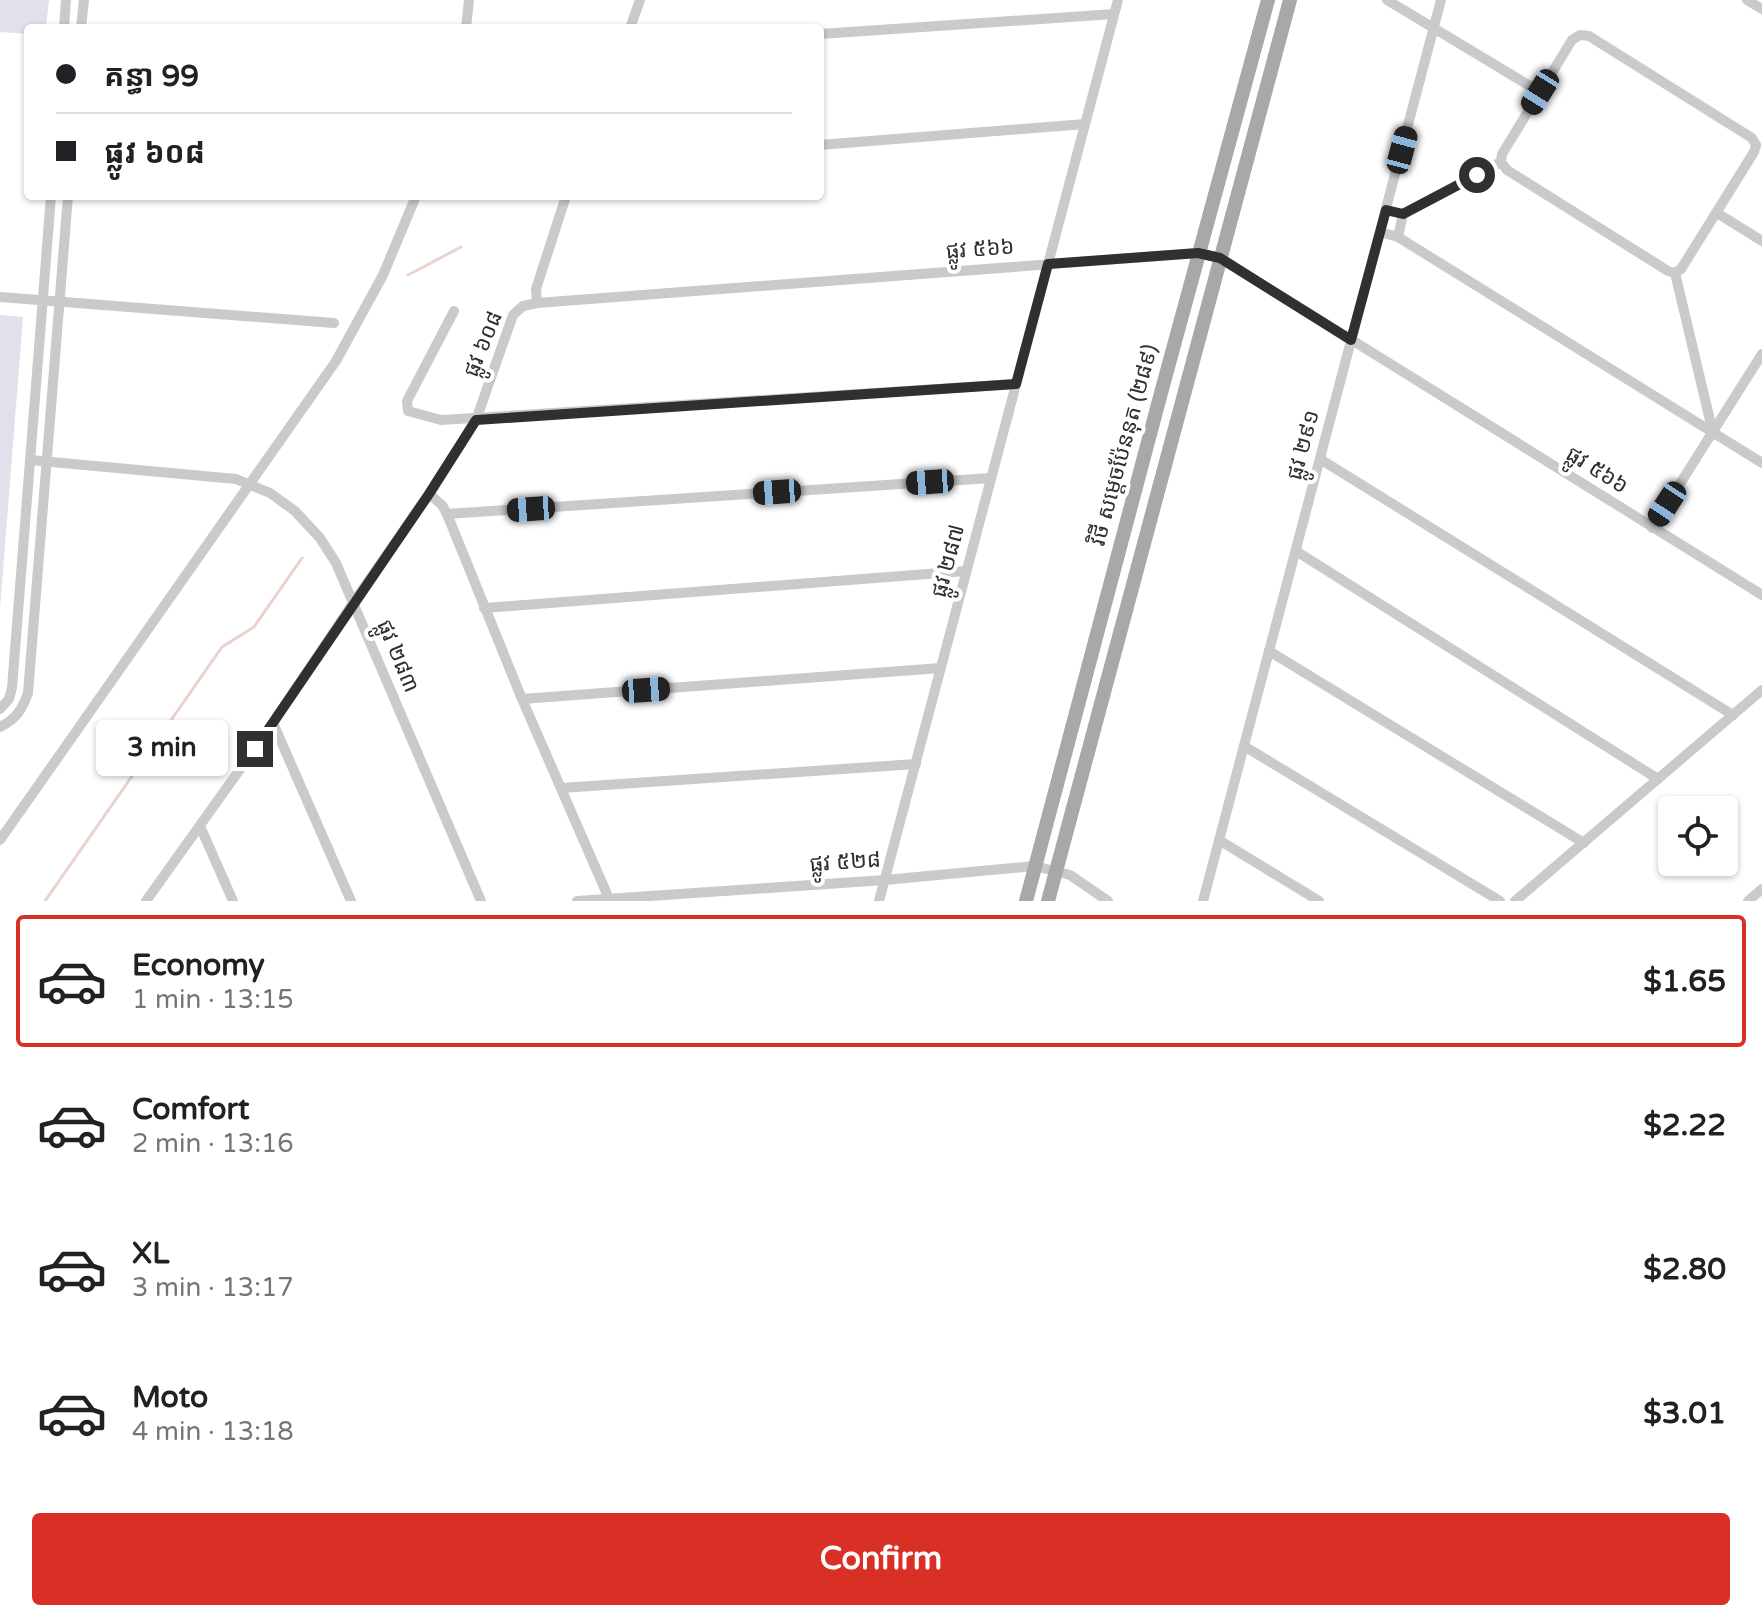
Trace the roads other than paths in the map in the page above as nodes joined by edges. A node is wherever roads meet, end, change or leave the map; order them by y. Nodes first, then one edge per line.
1 (66, 0) edge
2 (84, 0) edge
3 (469, 0) edge
4 (640, 0) edge
5 (1118, 0) edge
6 (1268, 0) edge
7 (1290, 0) edge
8 (1387, 0) edge
9 (1441, 0) edge
10 (1747, 0) edge
11 (1762, 9) edge
12 (1114, 14) junction
13 (64, 24) edge
14 (81, 24) edge
15 (466, 24) edge
16 (631, 24) edge
17 (1434, 28) junction
18 (824, 34) edge
19 (1245, 83) junction
20 (1265, 89) junction
21 (1540, 92) junction
22 (1085, 124) junction
23 (1759, 144) edge
24 (824, 145) edge
25 (1501, 162) junction
26 (51, 200) edge
27 (68, 200) edge
28 (414, 200) edge
29 (565, 200) edge
30 (1386, 210) junction
31 (1717, 213) junction
32 (1403, 214) junction
33 (1380, 232) junction
34 (1398, 237) junction
35 (1762, 241) edge
36 (1198, 253) junction
37 (1220, 258) junction
38 (1048, 264) junction
39 (1675, 273) junction
40 (0, 297) edge
41 (42, 301) junction
42 (59, 302) junction
43 (537, 303) junction
44 (454, 311) dead end
45 (334, 323) dead end
46 (1351, 340) junction
47 (1762, 354) edge
48 (1016, 384) junction
49 (1161, 393) junction
50 (1182, 399) junction
51 (476, 420) junction
52 (1713, 433) junction
53 (1320, 459) junction
54 (30, 460) junction
55 (46, 461) junction
56 (1762, 463) edge
57 (991, 478) junction
58 (251, 484) junction
59 (429, 494) junction
60 (447, 514) junction
61 (1652, 528) junction
62 (1296, 551) junction
63 (966, 571) junction
64 (20, 579) junction
65 (37, 580) junction
66 (1762, 595) edge
67 (353, 603) junction
68 (484, 608) junction
69 (1269, 651) junction
70 (941, 668) junction
71 (1762, 690) edge
72 (522, 699) junction
73 (0, 709) edge
74 (1733, 715) junction
75 (273, 723) junction
76 (1, 727) edge
77 (1244, 746) junction
78 (916, 764) junction
79 (1658, 779) junction
80 (561, 788) junction
81 (200, 826) junction
82 (0, 840) edge
83 (1219, 840) junction
84 (1584, 843) junction
85 (1035, 866) junction
86 (1056, 871) junction
87 (885, 880) junction
88 (1762, 889) edge
89 (609, 899) edge
90 (146, 901) edge
91 (233, 901) edge
92 (351, 901) edge
93 (481, 901) edge
94 (577, 901) edge
95 (879, 901) edge
96 (1026, 901) edge
97 (1048, 901) edge
98 (1108, 901) edge
99 (1203, 901) edge
100 (1319, 901) edge
101 (1500, 901) edge
102 (1515, 901) edge
103 (1748, 901) edge

1 - 13 street
2 - 14 street
3 - 15 street
4 - 16 street
5 - 12 street, ផ្លូវ ២៨៧
6 - 19 main road, វិថី សម្តេចប៉ែននុត (២៨៩)
7 - 20 main road, វិថី សម្តេចប៉ែននុត (២៨៩)
8 - 17 street
9 - 17 street, ផ្លូវ ២៩១
10 - 11 street
12 - 18 street
12 - 22 street, ផ្លូវ ២៨៧
17 - 21 street
17 - 30 street, ផ្លូវ ២៩១
19 - 20 main road
19 - 36 main road, វិថី សម្តេចប៉ែននុត (២៨៩)
20 - 37 main road, វិថី សម្តេចប៉ែននុត (២៨៩)
21 - 23 street
21 - 25 street
22 - 24 street
22 - 38 street, ផ្លូវ ២៨៧
23 - 31 street
25 - 32 street
25 - 39 street
26 - 41 street
27 - 42 street
28 - 58 street
29 - 43 street, ផ្លូវ ៦០៨
30 - 32 street
30 - 33 street, ផ្លូវ ២៩១
31 - 35 street
31 - 39 street
32 - 34 street
33 - 34 street
33 - 46 street, ផ្លូវ ២៩១
34 - 52 street
36 - 37 street, ផ្លូវ ៥៦៦
36 - 38 street, ផ្លូវ ៥៦៦
36 - 49 main road, វិថី សម្តេចប៉ែននុត (២៨៩)
37 - 46 street, ផ្លូវ ៥៦៦
37 - 50 main road, វិថី សម្តេចប៉ែននុត (២៨៩)
38 - 43 street, ផ្លូវ ៥៦៦
38 - 48 street, ផ្លូវ ២៨៧
39 - 52 street
40 - 41 street
41 - 42 street
41 - 54 street
42 - 45 street
42 - 55 street
43 - 51 street, ផ្លូវ ៦០៨
44 - 51 street
46 - 53 street, ផ្លូវ ២៩១
46 - 61 street, ផ្លូវ ៥៦៦
47 - 52 street
48 - 51 street
48 - 57 street, ផ្លូវ ២៨៧
49 - 50 main road
49 - 85 main road, វិថី សម្តេចប៉ែននុត (២៨៩)
50 - 86 main road, វិថី សម្តេចប៉ែននុត (២៨៩)
51 - 59 street, ផ្លូវ ៦០៨
52 - 56 street
52 - 61 street
53 - 62 street, ផ្លូវ ២៩១
53 - 74 street
54 - 55 street, ផ្លូវ ២៨៣
54 - 64 street
55 - 58 street, ផ្លូវ ២៨៣
55 - 65 street
57 - 60 street
57 - 63 street, ផ្លូវ ២៨៧
58 - 67 street, ផ្លូវ ២៨៣
58 - 82 street
59 - 60 street
59 - 67 street, ផ្លូវ ៦០៨
60 - 68 street
61 - 66 street, ផ្លូវ ៥៦៦
62 - 69 street, ផ្លូវ ២៩១
62 - 79 street
63 - 68 street
63 - 70 street, ផ្លូវ ២៨៧
64 - 65 street
64 - 73 street
65 - 76 street
67 - 75 street, ផ្លូវ ៦០៨
67 - 93 street, ផ្លូវ ២៨៣
68 - 72 street
69 - 77 street, ផ្លូវ ២៩១
69 - 84 street
70 - 72 street
70 - 78 street, ផ្លូវ ២៨៧
71 - 74 street
72 - 80 street
74 - 79 street
75 - 81 street, ផ្លូវ ៦០៨
75 - 92 street
77 - 83 street, ផ្លូវ ២៩១
77 - 101 street
78 - 80 street
78 - 87 street, ផ្លូវ ២៨៧
79 - 84 street
80 - 89 street
81 - 90 street, ផ្លូវ ៦០៨
81 - 91 street
83 - 99 street, ផ្លូវ ២៩១
83 - 100 street
84 - 102 street
85 - 86 street, ផ្លូវ ៥២៨
85 - 87 street, ផ្លូវ ៥២៨
85 - 96 main road, វិថី សម្តេចប៉ែននុត (២៨៩)
86 - 97 main road, វិថី សម្តេចប៉ែននុត (២៨៩)
86 - 98 street, ផ្លូវ ៥២៨
87 - 89 street, ផ្លូវ ៥២៨
87 - 95 street, ផ្លូវ ២៨៧
88 - 103 street
89 - 94 street, ផ្លូវ ៥២៨

